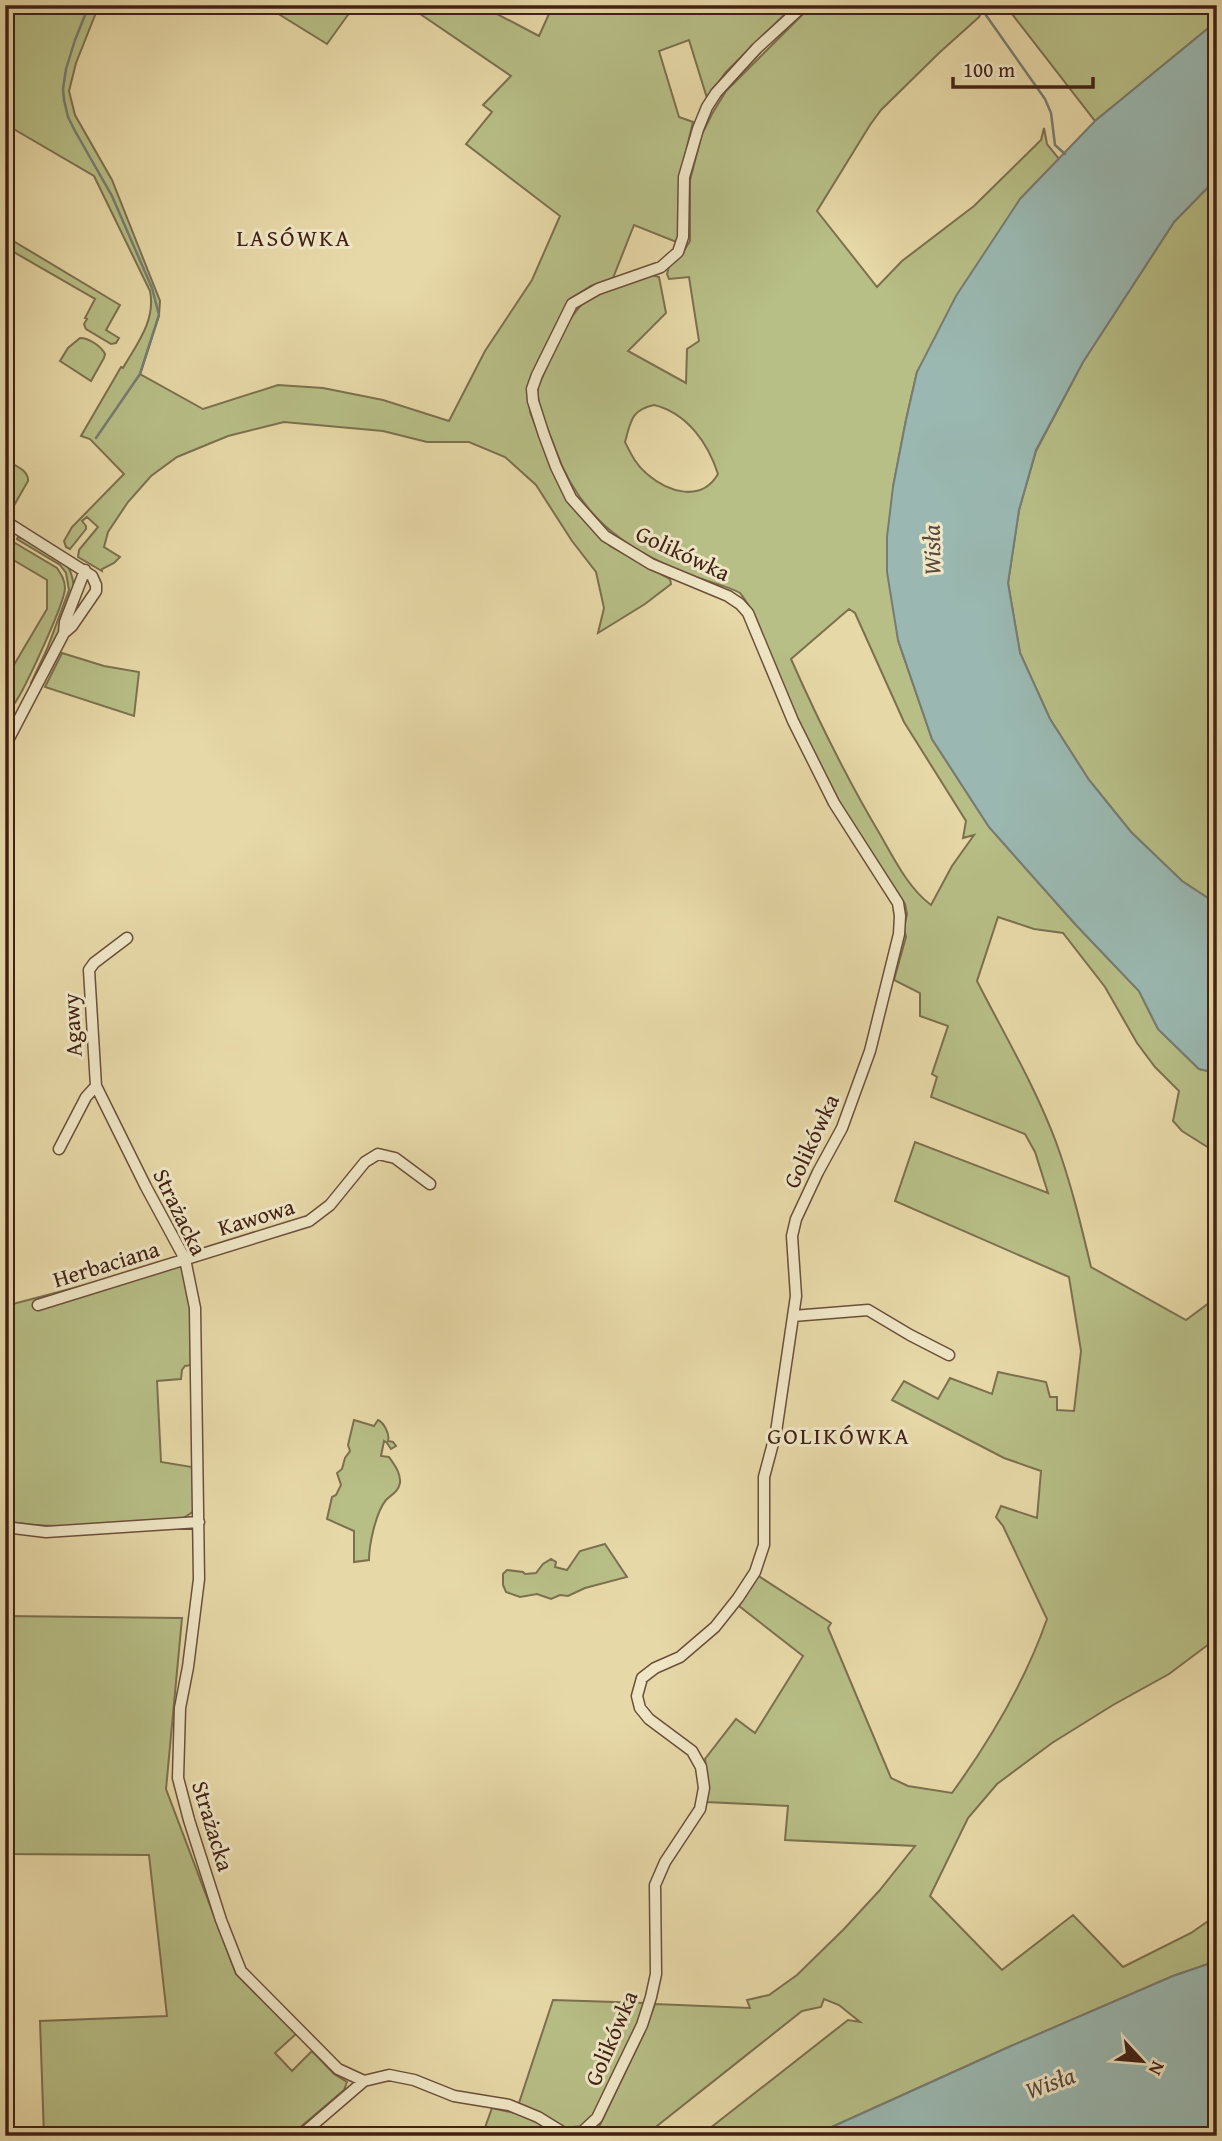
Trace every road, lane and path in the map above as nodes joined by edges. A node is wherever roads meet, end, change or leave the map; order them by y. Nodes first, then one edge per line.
1 (804, 5) edge
2 (5, 521) edge
3 (89, 573) junction
4 (64, 633) junction
5 (5, 746) edge
6 (127, 938) dead end
7 (96, 1086) junction
8 (59, 1149) dead end
9 (430, 1184) dead end
10 (184, 1259) junction
11 (38, 1305) dead end
12 (793, 1316) junction
13 (949, 1355) dead end
14 (199, 1522) junction
15 (5, 1527) edge
16 (364, 2081) junction
17 (300, 2136) edge

1 - 12 street, Golikówka
2 - 3 street
3 - 4 street
3 - 4 street
4 - 5 street
6 - 7 street, Agawy
7 - 8 street
7 - 10 street, Strażacka
9 - 10 street, Kawowa
10 - 11 street, Herbaciana
10 - 14 street, Strażacka
12 - 13 street
12 - 16 street, Golikówka
14 - 15 street
14 - 16 street, Strażacka
16 - 17 street

